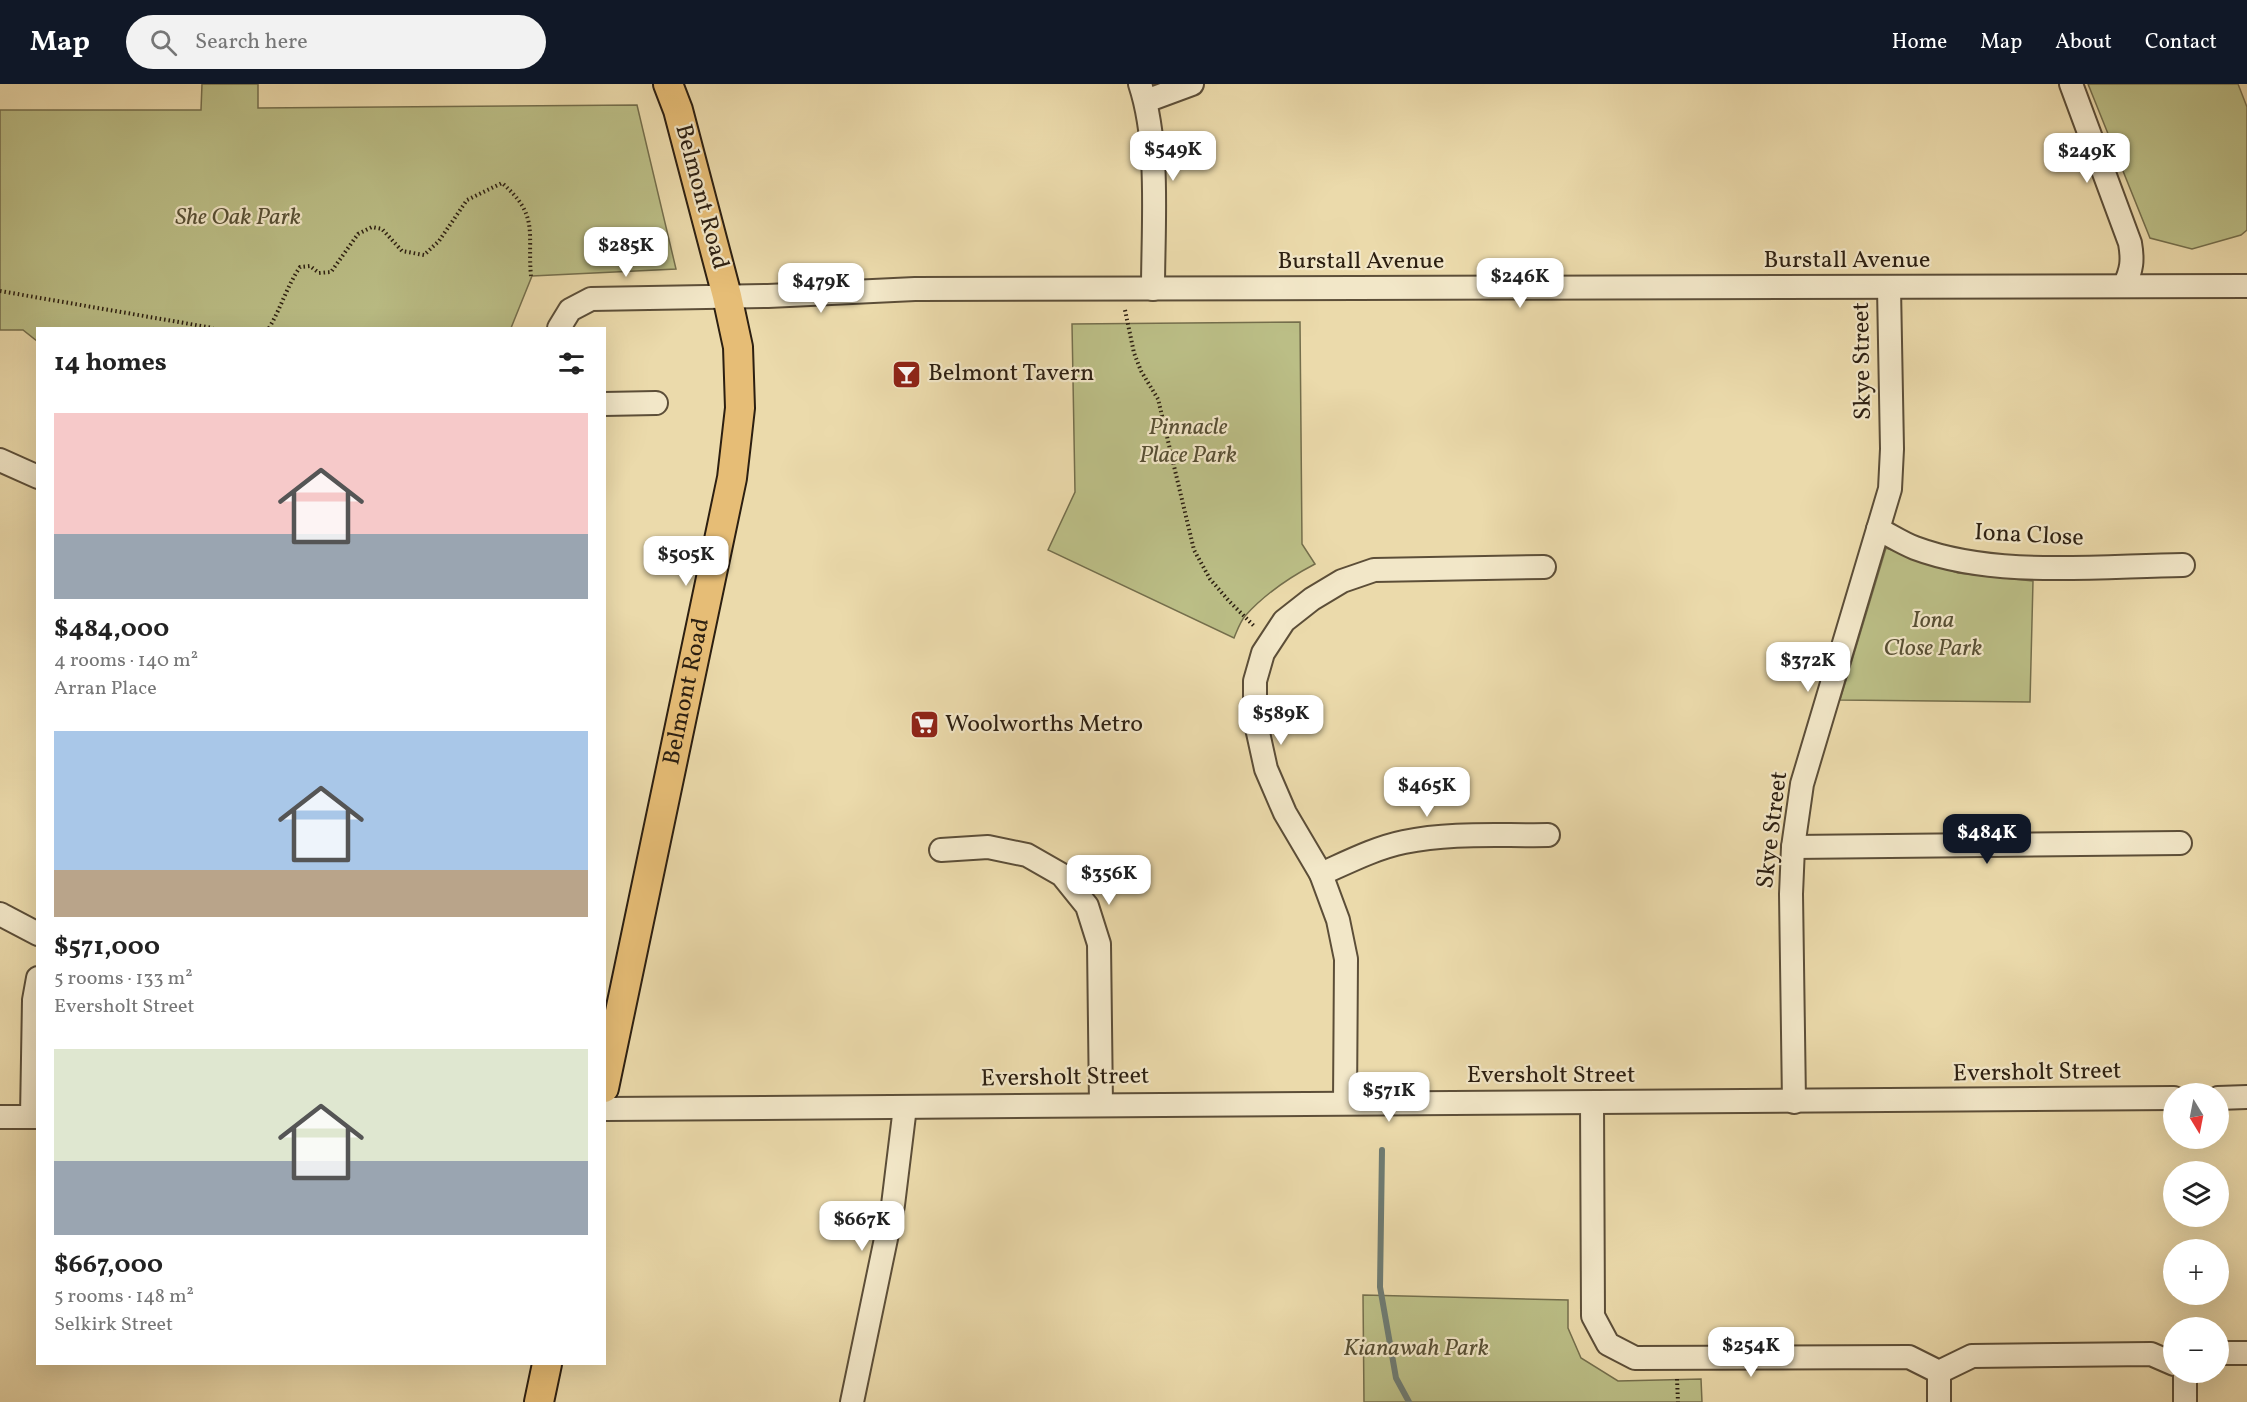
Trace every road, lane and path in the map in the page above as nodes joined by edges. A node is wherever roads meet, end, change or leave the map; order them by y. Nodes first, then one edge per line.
1 (668, 84) edge
2 (1192, 84) edge
3 (2071, 84) edge
4 (1143, 93) edge
5 (531, 276) dead end
6 (2124, 286) junction
7 (2247, 286) edge
8 (1889, 288) junction
9 (1153, 289) junction
10 (0, 291) edge
11 (727, 297) junction
12 (1125, 310) dead end
13 (207, 327) edge
14 (270, 327) edge
15 (560, 327) edge
16 (656, 403) dead end
17 (606, 404) edge
18 (0, 460) edge
19 (36, 476) edge
20 (1878, 529) junction
21 (2182, 565) dead end
22 (1544, 567) dead end
23 (1271, 642) junction
24 (1548, 835) dead end
25 (2180, 843) dead end
26 (1793, 847) junction
27 (941, 850) dead end
28 (1322, 874) junction
29 (0, 914) edge
30 (36, 933) edge
31 (36, 989) edge
32 (606, 1078) edge
33 (2247, 1097) edge
34 (2163, 1098) edge
35 (2229, 1098) edge
36 (1794, 1102) junction
37 (1345, 1103) junction
38 (1592, 1103) junction
39 (1101, 1105) junction
40 (906, 1107) junction
41 (606, 1109) edge
42 (35, 1117) edge
43 (0, 1118) edge
44 (2229, 1353) edge
45 (2247, 1353) edge
46 (2163, 1359) edge
47 (547, 1365) edge
48 (1939, 1372) junction
49 (2185, 1383) edge
50 (539, 1402) edge
51 (852, 1402) edge
52 (1939, 1402) edge
53 (2185, 1402) edge

1 - 11 main road, Belmont Road
2 - 4 street
3 - 6 street
4 - 9 street
5 - 14 path
6 - 7 street, Burstall Avenue
6 - 8 street, Burstall Avenue
8 - 9 street, Burstall Avenue
8 - 20 street, Skye Street
9 - 11 street, Burstall Avenue
10 - 13 path
11 - 15 street, Burstall Avenue
11 - 32 main road, Belmont Road
12 - 23 path
16 - 17 street
18 - 19 street
20 - 21 street, Iona Close
20 - 26 street, Skye Street
22 - 23 street
23 - 28 street
24 - 28 street
25 - 26 street
26 - 36 street, Skye Street
27 - 39 street
28 - 37 street
29 - 30 street
31 - 42 street
33 - 35 street
34 - 36 street, Eversholt Street
36 - 38 street, Eversholt Street
37 - 38 street, Eversholt Street
37 - 39 street, Eversholt Street
38 - 48 street
39 - 40 street, Eversholt Street
40 - 41 street, Eversholt Street
40 - 51 street
42 - 43 street
44 - 45 street
46 - 48 street
47 - 50 main road
48 - 52 street
49 - 53 street

